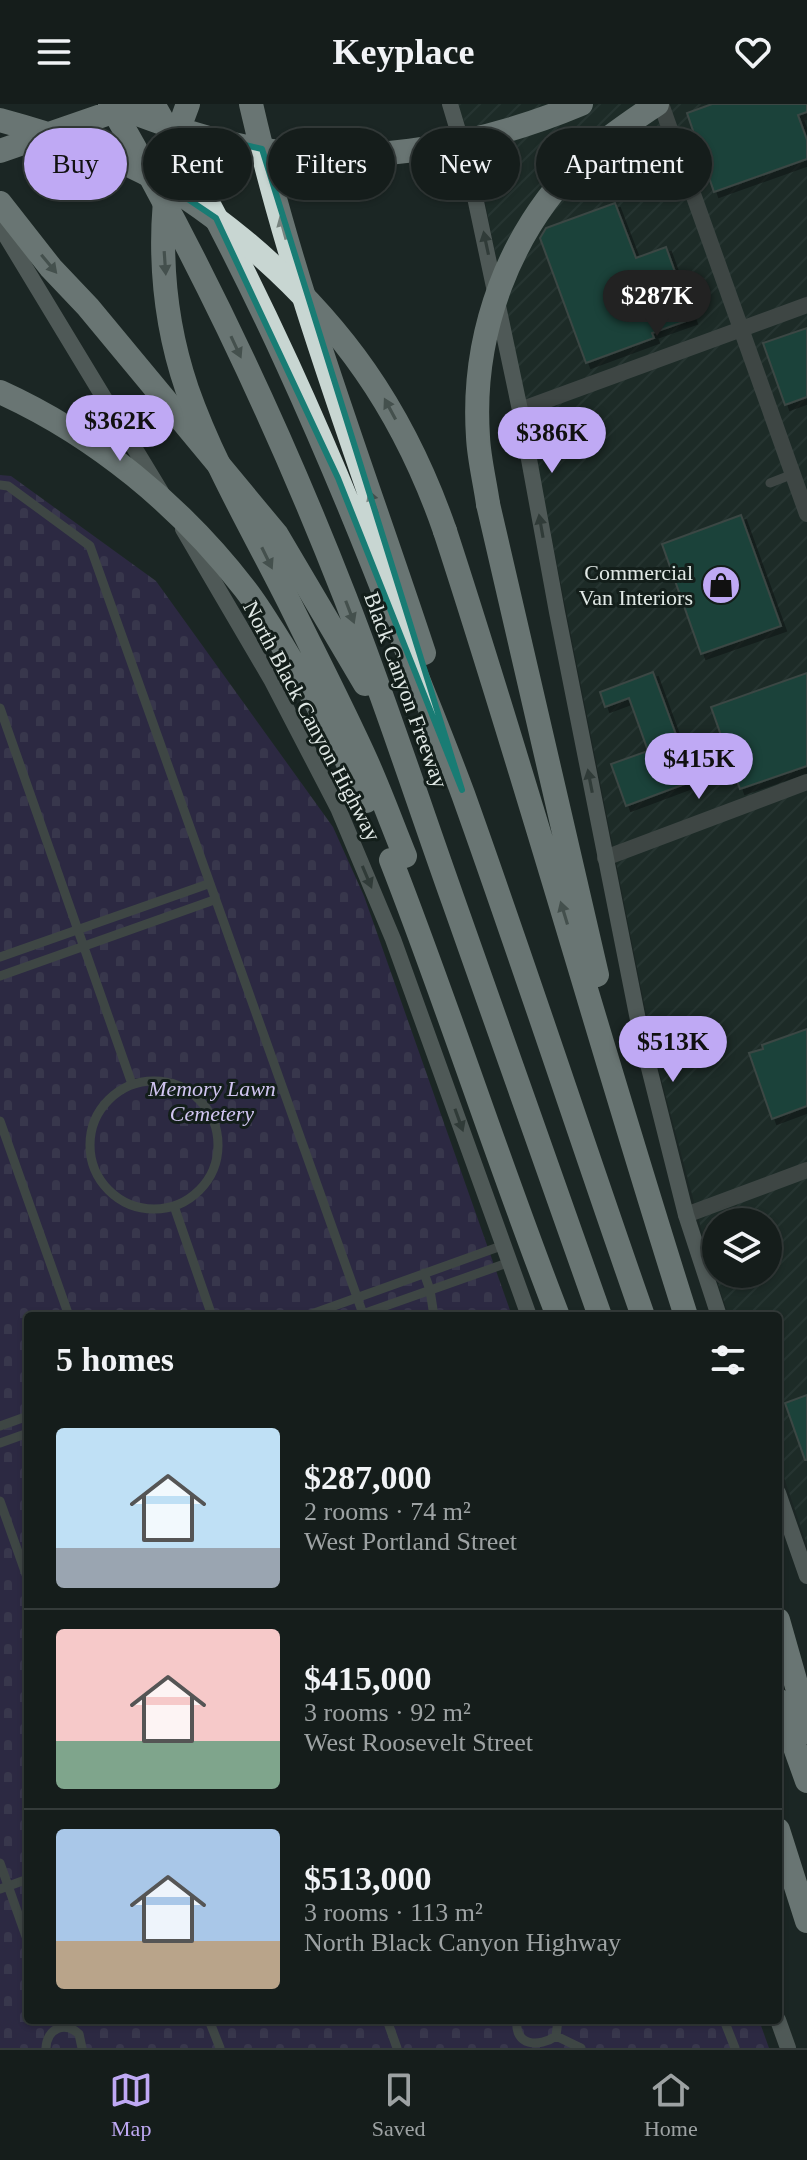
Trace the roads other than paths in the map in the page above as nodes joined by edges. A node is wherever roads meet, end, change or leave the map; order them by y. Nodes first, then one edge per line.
1 (110, 104) edge
2 (135, 104) edge
3 (153, 104) edge
4 (188, 104) edge
5 (251, 104) edge
6 (450, 104) edge
7 (581, 104) edge
8 (659, 104) edge
9 (0, 120) edge
10 (0, 151) edge
11 (0, 203) edge
12 (0, 226) edge
13 (807, 305) edge
14 (741, 328) junction
15 (0, 392) edge
16 (520, 410) junction
17 (793, 474) junction
18 (770, 483) dead end
19 (0, 485) edge
20 (807, 514) edge
21 (0, 708) edge
22 (396, 737) junction
23 (807, 782) edge
24 (462, 790) junction
25 (398, 858) junction
26 (605, 858) junction
27 (208, 884) junction
28 (214, 900) junction
29 (77, 930) junction
30 (83, 946) junction
31 (0, 957) edge
32 (0, 976) edge
33 (132, 1084) junction
34 (619, 1095) junction
35 (0, 1121) edge
36 (807, 1170) edge
37 (174, 1206) junction
38 (686, 1215) junction
39 (504, 1245) junction
40 (510, 1262) junction
41 (424, 1273) junction
42 (430, 1290) junction
43 (357, 1298) junction
44 (68, 1312) edge
45 (211, 1312) edge
46 (317, 1312) edge
47 (359, 1312) edge
48 (368, 1312) edge
49 (433, 1312) edge
50 (528, 1312) edge
51 (556, 1312) edge
52 (599, 1312) edge
53 (642, 1312) edge
54 (685, 1312) edge
55 (718, 1312) edge
56 (24, 1417) edge
57 (0, 1426) edge
58 (24, 1434) edge
59 (0, 1443) edge
60 (0, 1501) edge
61 (782, 1504) edge
62 (24, 1569) edge
63 (807, 1576) edge
64 (782, 1635) edge
65 (782, 1711) edge
66 (807, 1732) edge
67 (807, 1781) edge
68 (782, 1844) edge
69 (782, 1858) edge
70 (0, 1863) edge
71 (792, 1879) junction
72 (24, 1880) edge
73 (4, 1887) edge
74 (807, 1921) edge
75 (24, 1933) edge
76 (57, 2024) edge
77 (211, 2024) edge
78 (388, 2024) edge
79 (517, 2024) edge
80 (558, 2024) edge
81 (726, 2024) edge
82 (779, 2024) edge
83 (556, 2036) junction
84 (46, 2048) edge
85 (82, 2048) edge
86 (220, 2048) edge
87 (397, 2048) edge
88 (581, 2048) edge
89 (735, 2048) edge
90 (788, 2048) edge

1 - 7 highway, bridge
1 -> 22 highway, Black Canyon Freeway
2 - 10 highway, bridge
3 - 24 highway, Black Canyon Freeway
4 -> 25 highway, bridge
24 -> 5 highway
16 -> 6 main road
8 - 14 street
8 - 34 highway, bridge
34 -> 9 highway, bridge
11 -> 22 highway
12 -> 39 main road, North Black Canyon Highway
13 - 14 street
14 - 16 street
14 - 17 street
15 - 25 highway, bridge
26 -> 16 main road
17 - 18 lane
17 - 20 street
19 - 27 lane
21 - 29 lane
22 - 52 highway, Black Canyon Freeway
23 - 26 street
24 - 53 highway, Black Canyon Freeway
25 - 51 highway
26 - 38 main road
27 - 28 lane
27 - 29 lane
28 - 30 lane
28 - 43 lane
29 - 30 lane
29 - 31 lane
30 - 32 lane
30 - 33 lane
33 - 37 lane
33 - 37 lane
34 - 54 highway
35 - 44 lane
36 - 38 street
37 - 45 lane
38 - 55 main road
39 - 40 main road, North Black Canyon Highway
39 - 41 lane
40 - 42 lane
40 - 50 main road, North Black Canyon Highway
41 - 42 lane
41 - 43 lane
42 - 48 lane
42 - 49 lane
43 - 46 lane
43 - 47 lane
56 - 57 lane
58 - 59 lane
60 - 62 lane
61 - 63 main road
64 - 66 highway
65 - 67 highway
68 - 71 highway
69 - 71 highway
70 - 73 lane
71 - 74 highway
72 - 73 lane
73 - 75 lane
76 - 84 lane
76 - 85 lane
77 - 86 lane
78 - 87 lane
79 - 83 lane
80 - 83 lane
81 - 89 lane
82 - 90 main road
83 - 88 lane

